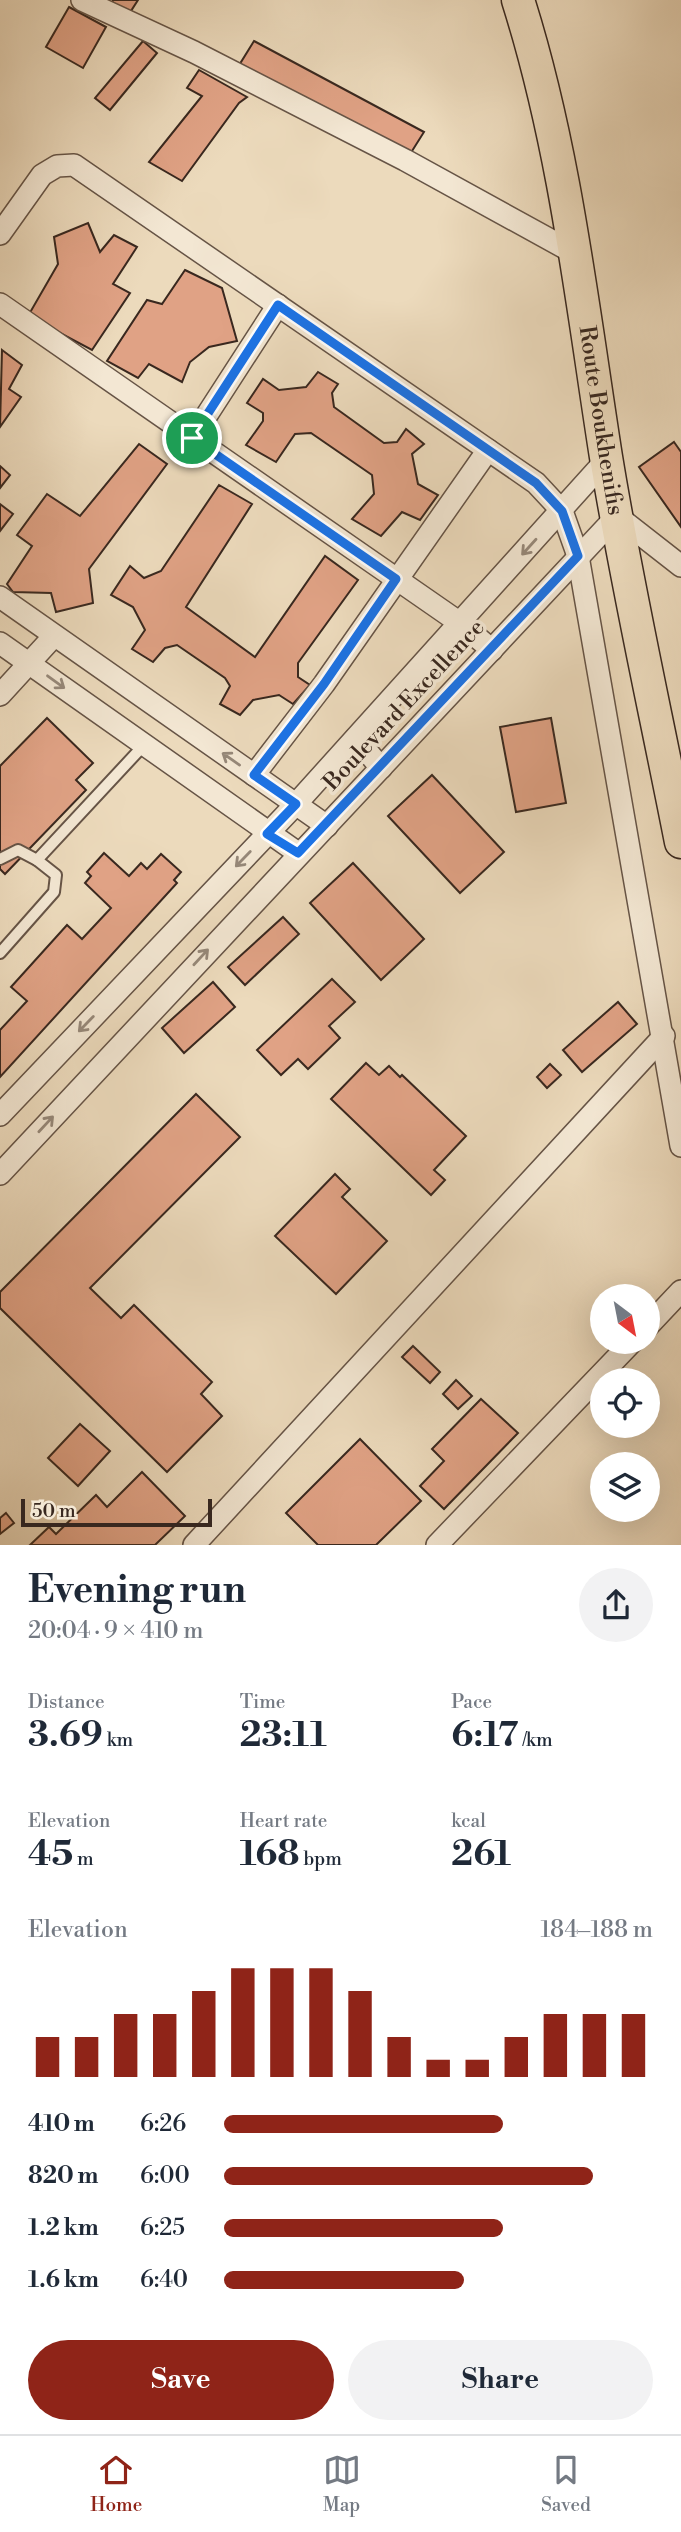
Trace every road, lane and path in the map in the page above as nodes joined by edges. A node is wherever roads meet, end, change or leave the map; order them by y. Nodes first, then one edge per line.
1 (82, 0) edge
2 (518, 0) edge
3 (0, 234) edge
4 (576, 254) junction
5 (0, 303) edge
6 (278, 305) junction
7 (192, 438) junction
8 (488, 450) junction
9 (607, 459) junction
10 (562, 511) junction
11 (617, 516) junction
12 (578, 556) junction
13 (681, 566) edge
14 (396, 579) junction
15 (0, 597) edge
16 (460, 623) junction
17 (54, 636) junction
18 (0, 643) edge
19 (492, 650) junction
20 (29, 663) junction
21 (0, 695) edge
22 (356, 738) junction
23 (672, 741) edge
24 (144, 745) junction
25 (382, 768) junction
26 (254, 775) junction
27 (296, 804) junction
28 (327, 826) junction
29 (267, 834) junction
30 (681, 842) edge
31 (298, 853) junction
32 (0, 859) edge
33 (37, 859) junction
34 (0, 953) edge
35 (664, 1037) junction
36 (0, 1115) edge
37 (681, 1146) edge
38 (0, 1174) edge
39 (681, 1291) edge
40 (660, 1313) edge
41 (620, 1354) edge
42 (194, 1545) edge
43 (437, 1545) edge

1 - 4 street
2 - 4 main road, Route Boukhenifis
3 - 6 street
4 - 9 main road, Route Boukhenifis
5 - 7 street
6 - 7 street
6 - 8 street
7 - 14 street
8 - 10 street
8 - 14 street
9 - 10 street, Boulevard Excellence
9 - 11 main road, Route Boukhenifis
10 - 12 street
10 -> 16 street, Boulevard Excellence
11 - 12 street, Boulevard Excellence
11 - 13 street
11 - 23 main road, Route Boukhenifis
12 - 19 street, Boulevard Excellence
12 - 35 street
14 - 16 street
14 - 26 street
15 - 17 street
16 - 19 street
16 - 22 street, Boulevard Excellence
17 - 20 street
26 -> 17 street
18 - 20 street
19 - 25 street, Boulevard Excellence
20 - 21 street
20 -> 24 street
22 - 25 street
22 - 27 street, Boulevard Excellence
23 - 30 main road, Route Boukhenifis
24 - 29 street
24 - 33 lane
25 - 28 street, Boulevard Excellence
26 - 27 street
27 - 28 street
27 - 29 street, Boulevard Excellence
28 - 31 street, Boulevard Excellence
29 - 31 street
29 -> 36 street, Boulevard Excellence
38 -> 31 street, Boulevard Excellence
32 - 33 lane
33 - 34 lane
35 - 37 street
35 - 42 street
39 - 40 street
41 - 43 street

